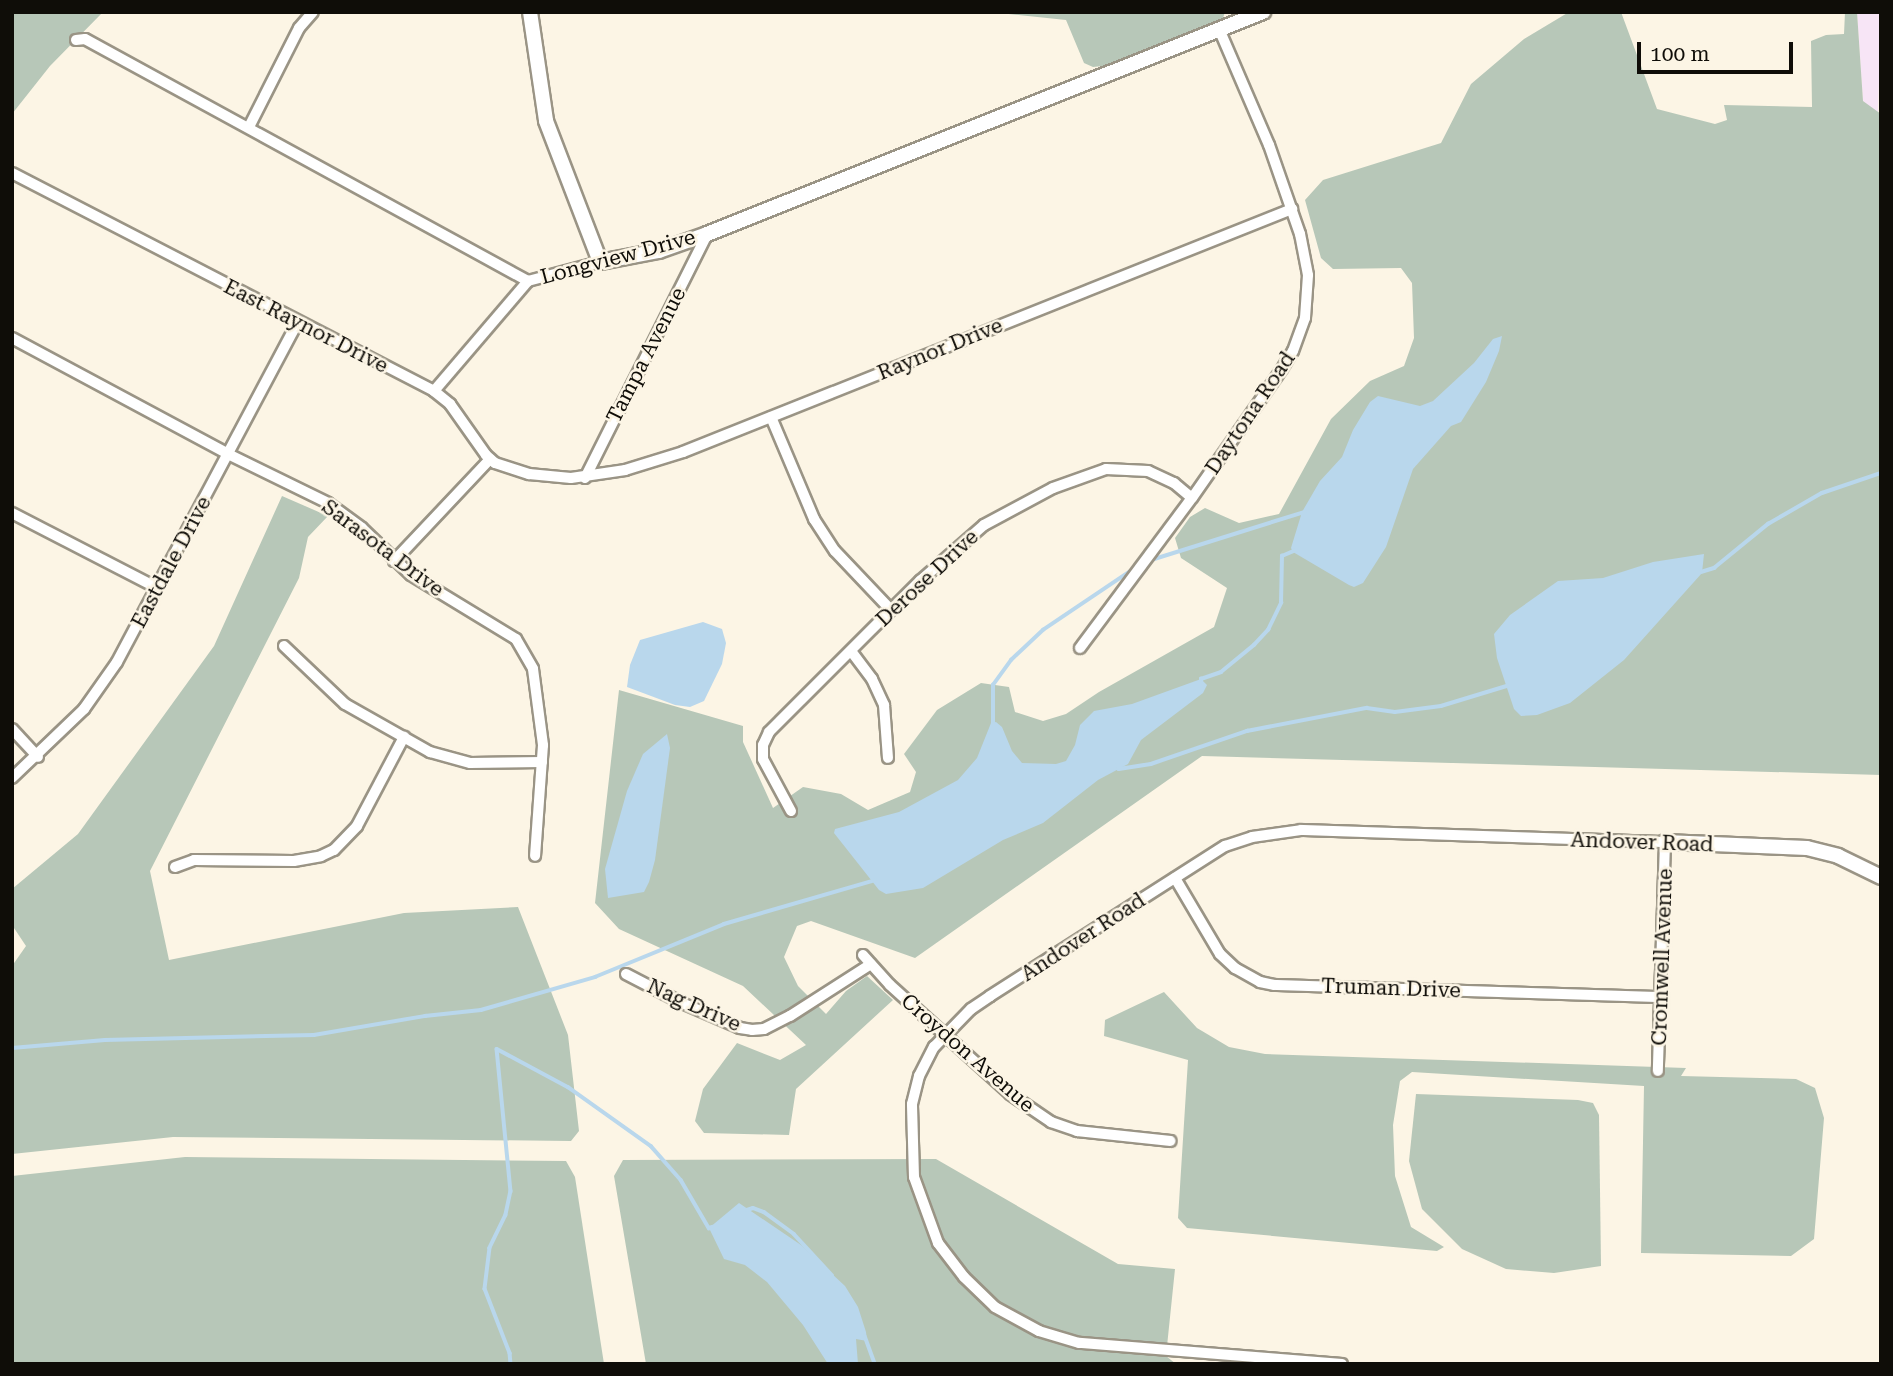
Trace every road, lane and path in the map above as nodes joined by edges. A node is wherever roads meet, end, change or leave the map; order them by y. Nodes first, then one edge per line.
1 (313, 12) edge
2 (530, 12) edge
3 (1262, 12) edge
4 (1219, 29) junction
5 (76, 40) dead end
6 (249, 127) junction
7 (12, 173) edge
8 (1292, 209) junction
9 (707, 234) junction
10 (600, 262) junction
11 (528, 281) junction
12 (298, 322) junction
13 (12, 338) edge
14 (434, 391) junction
15 (771, 417) junction
16 (228, 454) junction
17 (490, 459) junction
18 (585, 478) junction
19 (1192, 498) junction
20 (12, 513) edge
21 (394, 561) junction
22 (157, 588) junction
23 (891, 610) junction
24 (284, 646) dead end
25 (1080, 648) dead end
26 (851, 650) junction
27 (12, 729) edge
28 (404, 737) junction
29 (38, 757) junction
30 (888, 758) dead end
31 (542, 762) junction
32 (12, 778) edge
33 (791, 811) dead end
34 (1665, 842) junction
35 (535, 856) dead end
36 (175, 867) dead end
37 (1881, 877) edge
38 (1175, 878) junction
39 (863, 955) dead end
40 (871, 964) junction
41 (626, 974) dead end
42 (1660, 997) junction
43 (945, 1035) junction
44 (1658, 1071) dead end
45 (1170, 1141) dead end
46 (1251, 1360) edge
47 (1342, 1364) edge

1 - 6 street
2 - 10 street
3 - 4 street, Longview Drive
4 - 8 street, Daytona Road
4 - 9 street, Longview Drive
5 - 6 street, Longview Drive
6 - 11 street, Longview Drive
7 - 12 street, East Raynor Drive
8 - 15 street, Raynor Drive
8 - 19 street, Daytona Road
9 - 10 street, Longview Drive
9 - 18 street, Tampa Avenue
10 - 11 street, Longview Drive
11 - 14 street
12 - 14 street, East Raynor Drive
12 - 16 street, Eastdale Drive
13 - 16 street, Sarasota Drive
14 - 17 street, East Raynor Drive
15 - 18 street, Raynor Drive
15 - 23 street
16 - 21 street, Sarasota Drive
16 - 22 street, Eastdale Drive
17 - 18 street
17 - 21 street
19 - 23 street, Derose Drive
19 - 25 street, Daytona Road
20 - 22 street
21 - 31 street, Sarasota Drive
22 - 29 street, Eastdale Drive
23 - 26 street, Derose Drive
24 - 28 street
26 - 30 street
26 - 33 street, Derose Drive
27 - 29 street
28 - 31 street
28 - 36 street
29 - 32 street, Eastdale Drive
31 - 35 street, Sarasota Drive
34 - 37 street, Andover Road
34 - 38 street, Andover Road
34 - 42 street, Cromwell Avenue
38 - 42 street, Truman Drive
38 - 43 street, Andover Road
39 - 40 street, Croydon Avenue
40 - 41 street, Nag Drive
40 - 43 street, Croydon Avenue
42 - 44 street, Cromwell Avenue
43 - 45 street, Croydon Avenue
43 - 46 street, Andover Road
46 - 47 street, Andover Road

